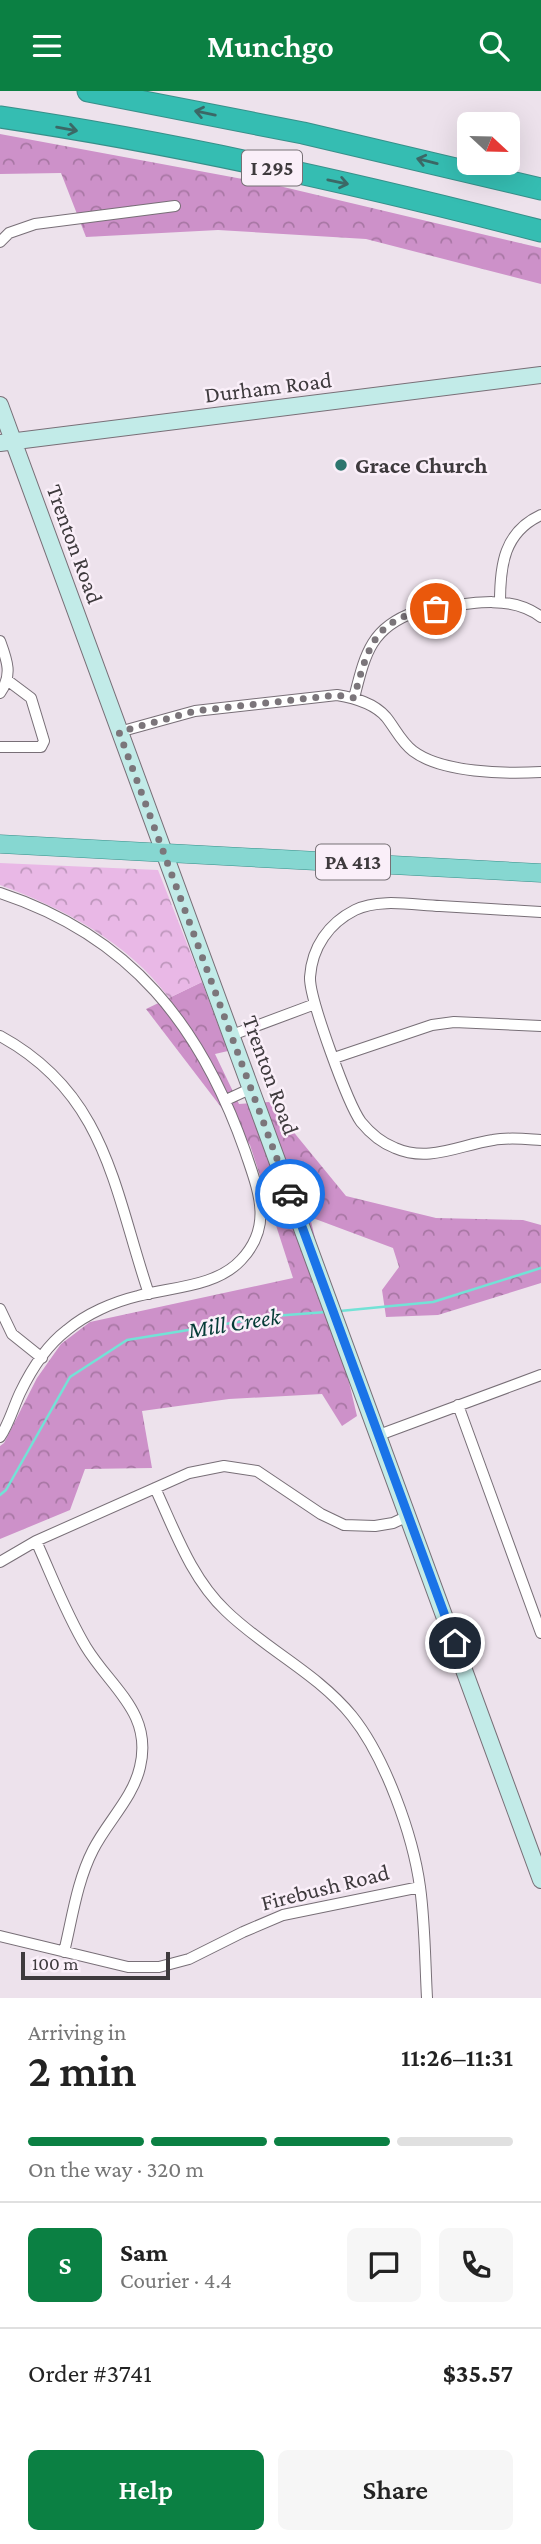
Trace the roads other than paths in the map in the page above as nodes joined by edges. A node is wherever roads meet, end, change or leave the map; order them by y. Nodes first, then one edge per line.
1 (88, 91) edge
2 (0, 117) edge
3 (541, 189) edge
4 (175, 207) dead end
5 (541, 232) edge
6 (0, 242) edge
7 (541, 375) edge
8 (0, 405) edge
9 (7, 443) edge
10 (541, 515) edge
11 (500, 602) junction
12 (541, 617) edge
13 (0, 641) edge
14 (8, 680) junction
15 (0, 693) edge
16 (354, 698) junction
17 (119, 732) junction
18 (0, 747) edge
19 (541, 772) edge
20 (0, 844) edge
21 (165, 852) junction
22 (541, 873) edge
23 (0, 894) edge
24 (541, 912) edge
25 (315, 1004) junction
26 (541, 1026) edge
27 (232, 1035) junction
28 (0, 1036) edge
29 (334, 1058) junction
30 (252, 1088) junction
31 (226, 1100) junction
32 (541, 1140) edge
33 (149, 1294) junction
34 (0, 1309) edge
35 (42, 1358) junction
36 (541, 1375) edge
37 (458, 1405) junction
38 (379, 1435) junction
39 (0, 1437) edge
40 (155, 1488) junction
41 (408, 1517) junction
42 (36, 1541) junction
43 (0, 1562) edge
44 (541, 1633) edge
45 (541, 1880) edge
46 (420, 1887) junction
47 (0, 1936) edge
48 (64, 1952) junction
49 (427, 1998) edge

3 -> 1 highway, I 295
2 -> 5 highway, I 295
4 - 6 street
7 - 9 main road, Durham Road
8 - 9 main road, Trenton Road
9 - 17 main road, Trenton Road
10 - 11 street
11 - 12 street
11 - 16 street
13 - 14 street
14 - 15 street
14 - 18 street
16 - 17 street
16 - 19 street
17 - 21 main road, Trenton Road
20 - 21 main road, PA 413
21 - 22 main road, PA 413
21 - 27 main road, Trenton Road
23 - 31 street
24 - 25 street
25 - 27 street
25 - 29 street
26 - 29 street
27 - 30 main road, Trenton Road
28 - 33 street
29 - 32 street
30 - 31 street
30 - 38 main road, Trenton Road
31 - 33 street
33 - 35 street
34 - 35 street
35 - 39 street
36 - 37 street
37 - 38 street
37 - 44 street
38 - 41 main road, Trenton Road
40 - 41 street
40 - 42 street
40 - 46 street
41 - 45 main road, Trenton Road
42 - 43 street
42 - 48 street
46 - 48 street, Firebush Road
46 - 49 street
47 - 48 street, Firebush Road

